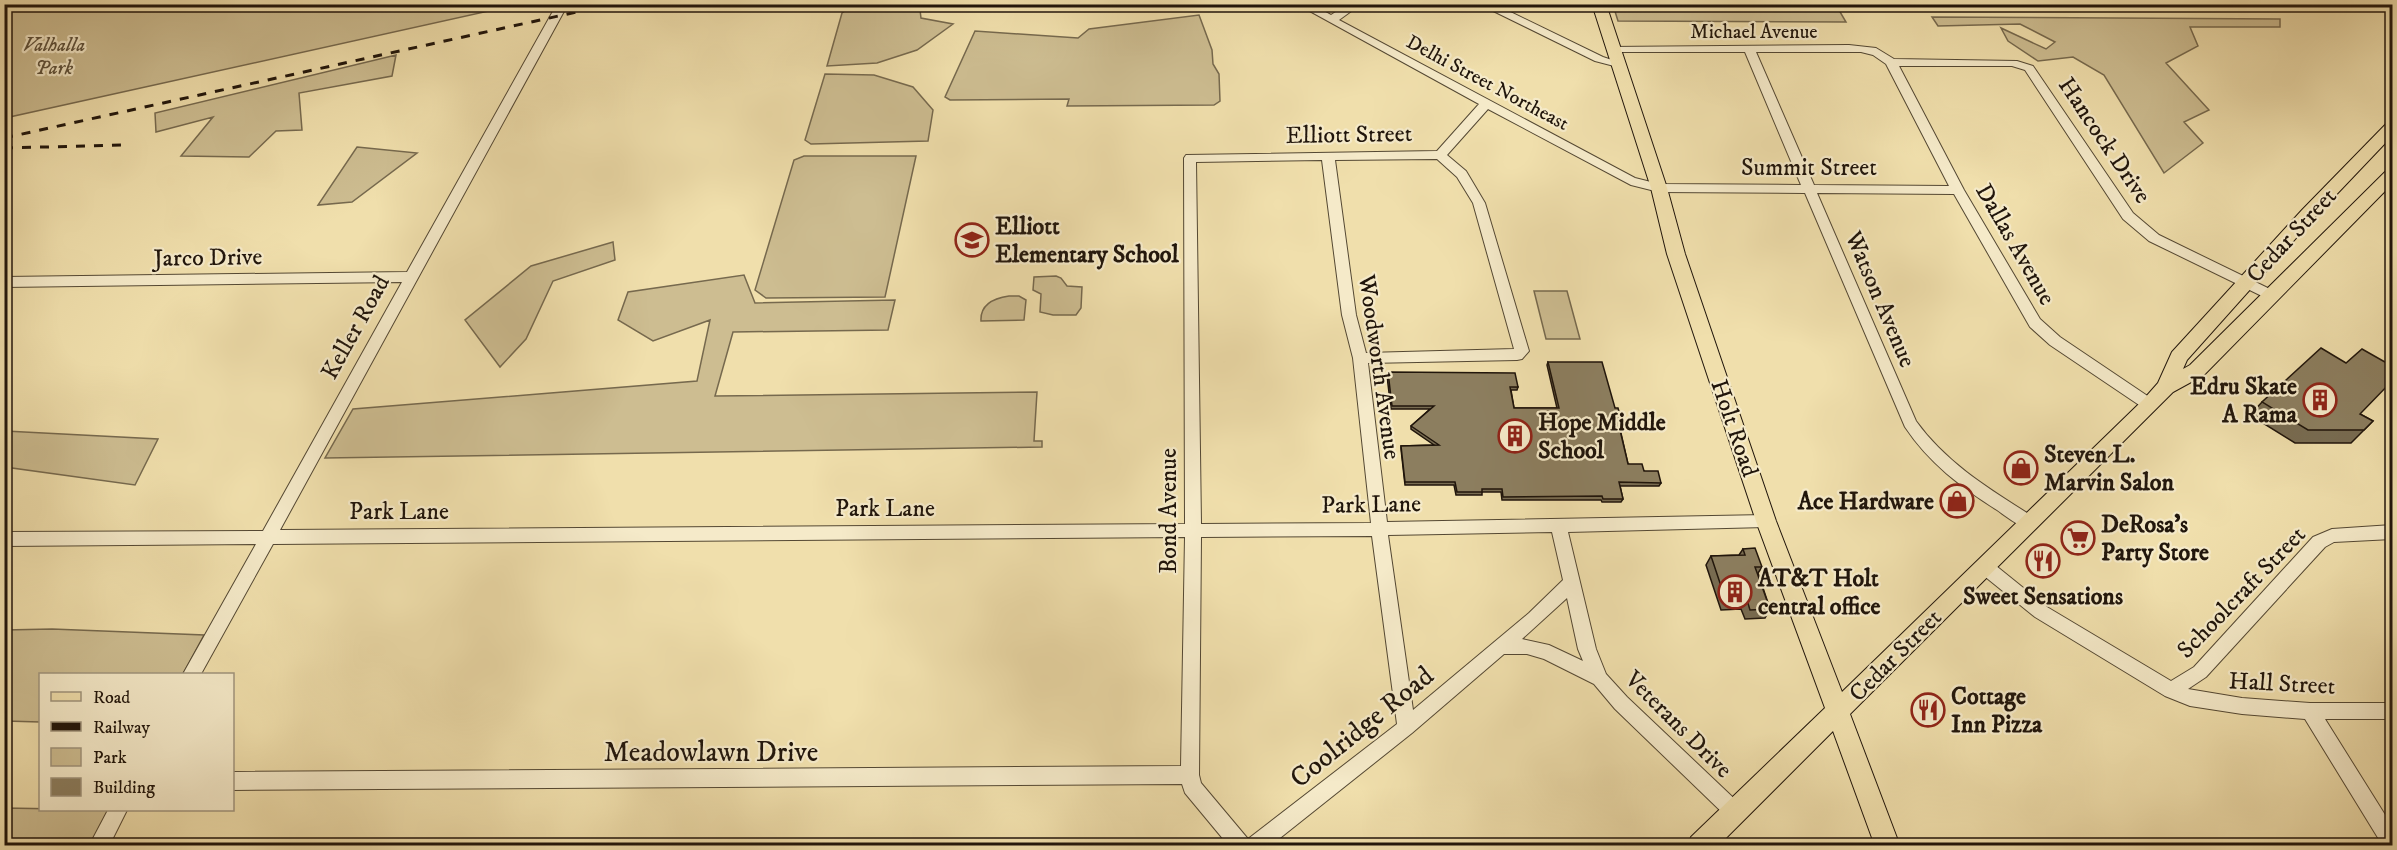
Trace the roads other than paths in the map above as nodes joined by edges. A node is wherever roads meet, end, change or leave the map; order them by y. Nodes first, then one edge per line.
1 (563, 4) edge
2 (1302, 4) edge
3 (1356, 4) edge
4 (1484, 4) edge
5 (1599, 4) edge
6 (1331, 20) junction
7 (1613, 49) junction
8 (1749, 49) junction
9 (1892, 62) junction
10 (1618, 64) junction
11 (1486, 104) junction
12 (2387, 132) edge
13 (1440, 155) junction
14 (1328, 157) junction
15 (1190, 158) joint
16 (2387, 167) edge
17 (1659, 188) junction
18 (1810, 189) junction
19 (1958, 190) junction
20 (2308, 214) junction
21 (2318, 248) junction
22 (411, 277) junction
23 (4, 282) edge
24 (2246, 282) junction
25 (2271, 296) junction
26 (1360, 358) junction
27 (2166, 387) junction
28 (2150, 405) junction
29 (1766, 521) junction
30 (2029, 522) junction
31 (1559, 526) junction
32 (1379, 529) junction
33 (1193, 530) junction
34 (2392, 532) edge
35 (269, 536) junction
36 (4, 538) edge
37 (1984, 566) junction
38 (1572, 582) junction
39 (1501, 646) junction
40 (193, 673) edge
41 (1600, 679) junction
42 (2171, 690) junction
43 (1838, 711) junction
44 (2310, 711) junction
45 (2392, 711) edge
46 (1406, 727) junction
47 (1190, 775) junction
48 (234, 781) edge
49 (117, 811) edge
50 (1735, 812) junction
51 (2392, 842) edge
52 (98, 846) edge
53 (1242, 846) edge
54 (1254, 846) edge
55 (1700, 846) edge
56 (1888, 846) edge

1 - 22 street, Keller Road
2 - 6 street, Delhi Street Northeast
3 - 6 street
4 - 10 street
5 - 7 main road, Holt Road
6 - 11 street, Delhi Street Northeast
7 - 8 street, Michael Avenue
7 - 10 main road, Holt Road
8 - 9 street, Michael Avenue
8 - 18 street, Watson Avenue
9 - 19 street, Dallas Avenue
9 - 24 street, Hancock Drive
10 - 17 main road, Holt Road
11 - 13 street, Elliott Street
11 - 17 street, Delhi Street Northeast
12 - 16 main road
12 - 20 main road, Cedar Street
13 - 14 street, Elliott Street
13 - 26 street
14 - 15 street, Elliott Street
14 - 26 street, Woodworth Avenue
15 - 33 street, Bond Avenue
16 - 21 main road, Cedar Street
17 - 18 street, Summit Street
17 - 29 main road, Holt Road
18 - 19 street, Summit Street
18 - 30 street, Watson Avenue
19 - 28 street, Dallas Avenue
20 - 21 main road
20 - 24 main road, Cedar Street
21 - 25 main road, Cedar Street
22 - 23 street, Jarco Drive
22 - 35 street, Keller Road
24 - 25 street, Hancock Drive
24 - 27 main road, Cedar Street
25 - 27 main road, Cedar Street
26 - 32 street, Woodworth Avenue
27 - 28 main road, Cedar Street
28 - 30 main road, Cedar Street
29 - 31 street, Park Lane
29 - 43 main road, Holt Road
30 - 37 main road, Cedar Street
31 - 32 street, Park Lane
31 - 38 street, Veterans Drive
32 - 33 street, Park Lane
32 - 46 street, Woodworth Avenue
33 - 35 street, Park Lane
33 - 47 street, Bond Avenue
34 - 42 street, Schoolcraft Street
35 - 36 street, Park Lane
35 - 40 street, Keller Road
37 - 42 street, Schoolcraft Street
37 - 43 main road, Cedar Street
38 - 39 street, Coolridge Road
38 - 41 street, Veterans Drive
39 - 41 street
39 - 46 street, Coolridge Road
41 - 50 street, Veterans Drive
42 - 44 street, Hall Street
43 - 50 main road, Cedar Street
43 - 56 main road, Holt Road
44 - 45 street, Hall Street
44 - 51 street
46 - 54 street, Coolridge Road
47 - 48 street, Meadowlawn Drive
47 - 53 street, Bond Avenue
49 - 52 street
50 - 55 main road, Cedar Street

